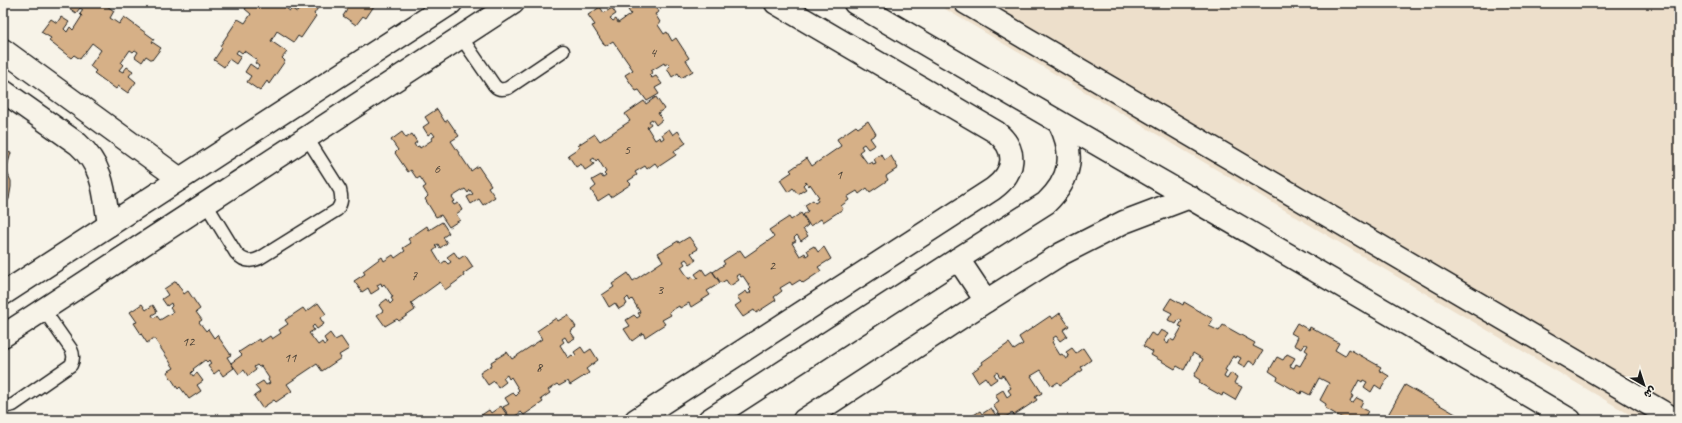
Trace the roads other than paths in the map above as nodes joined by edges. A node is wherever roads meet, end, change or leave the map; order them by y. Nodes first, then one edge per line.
1 (450, 3) edge
2 (513, 3) edge
3 (776, 3) edge
4 (855, 3) edge
5 (966, 3) edge
6 (461, 37) junction
7 (3, 50) edge
8 (563, 51) dead end
9 (3, 91) edge
10 (78, 104) junction
11 (1060, 124) junction
12 (59, 131) junction
13 (307, 138) junction
14 (180, 179) junction
15 (1190, 197) junction
16 (206, 204) junction
17 (109, 225) junction
18 (958, 258) junction
19 (3, 294) edge
20 (986, 301) junction
21 (43, 309) junction
22 (3, 336) edge
23 (3, 407) edge
24 (636, 420) edge
25 (709, 420) edge
26 (804, 420) edge
27 (1570, 420) edge
28 (1676, 420) edge

1 - 14 street
2 - 6 street
3 - 24 street
4 - 11 street
5 - 28 street
6 - 8 lane
6 - 13 street
7 - 10 street
9 - 12 street
10 - 12 street
10 - 14 street
11 - 15 street
11 - 18 street
12 - 17 street
13 - 16 street
13 - 16 lane
14 - 17 street
15 - 20 street
15 - 27 street
16 - 21 street
17 - 19 street
18 - 20 street
18 - 25 street
20 - 26 street
21 - 22 street
21 - 23 lane

